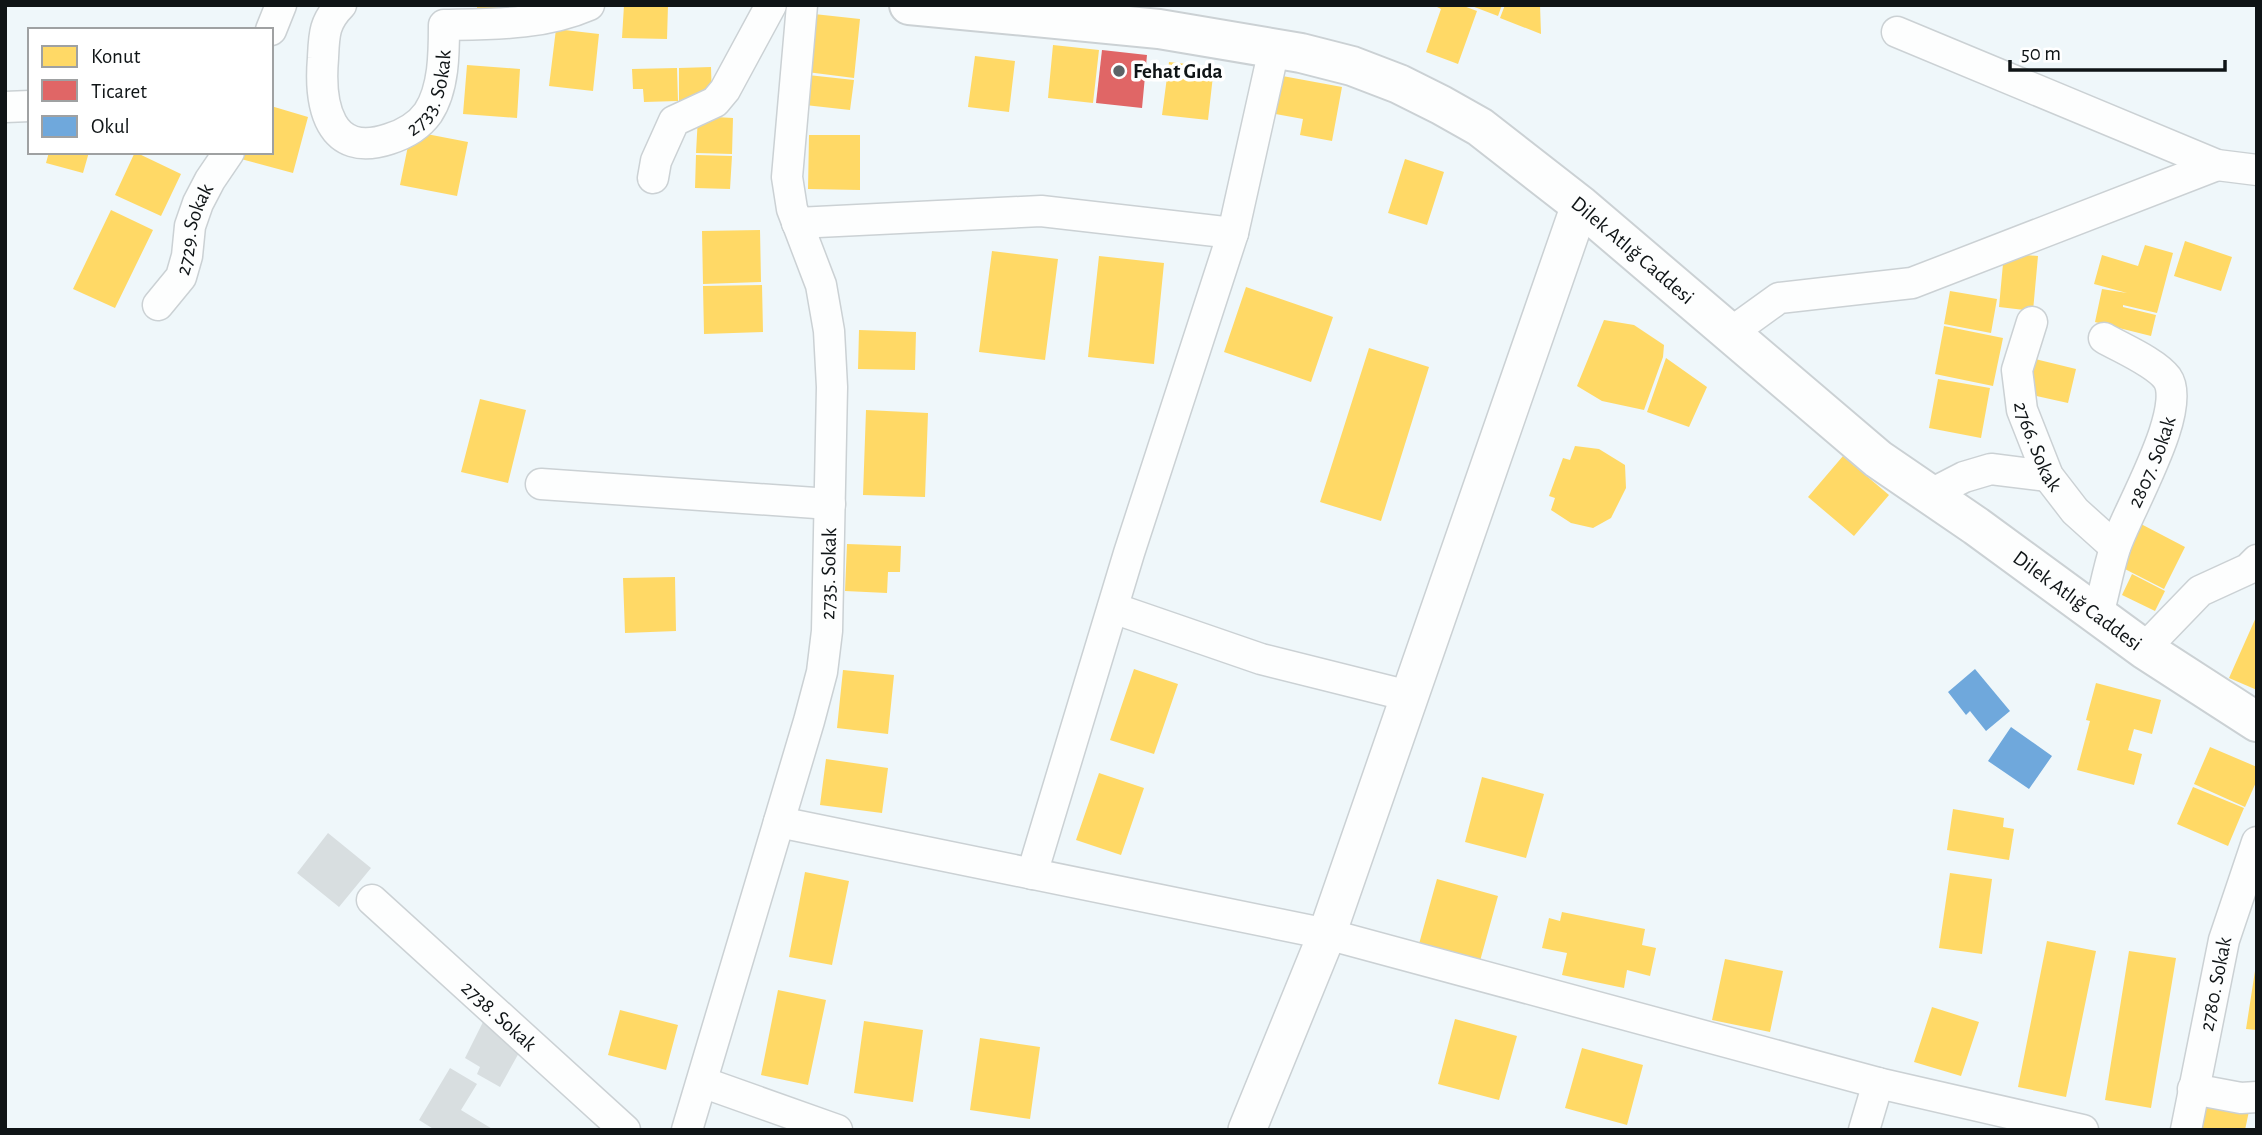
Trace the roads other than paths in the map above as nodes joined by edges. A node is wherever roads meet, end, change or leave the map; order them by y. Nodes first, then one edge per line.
1 (281, 5) edge
2 (341, 5) edge
3 (589, 5) edge
4 (771, 5) edge
5 (802, 5) edge
6 (909, 5) edge
7 (443, 15) edge
8 (1158, 17) edge
9 (272, 28) edge
10 (1897, 32) dead end
11 (1274, 49) junction
12 (28, 106) edge
13 (5, 107) edge
14 (228, 154) edge
15 (2217, 165) junction
16 (2257, 170) edge
17 (653, 178) dead end
18 (1580, 205) junction
19 (797, 223) junction
20 (1233, 233) junction
21 (158, 306) dead end
22 (2032, 322) dead end
23 (1729, 334) junction
24 (2104, 338) dead end
25 (2048, 477) junction
26 (541, 484) dead end
27 (1928, 495) junction
28 (830, 504) junction
29 (2115, 547) junction
30 (2257, 560) edge
31 (1113, 608) junction
32 (2098, 615) junction
33 (2144, 649) junction
34 (1409, 696) junction
35 (2257, 722) edge
36 (779, 822) junction
37 (2257, 842) edge
38 (1032, 874) junction
39 (372, 900) dead end
40 (1327, 934) junction
41 (702, 1082) junction
42 (1878, 1083) junction
43 (2193, 1090) junction
44 (2257, 1097) edge
45 (625, 1130) edge
46 (687, 1130) edge
47 (837, 1130) edge
48 (1247, 1130) edge
49 (1864, 1130) edge
50 (2083, 1130) edge
51 (2186, 1130) edge

1 - 9 street
2 - 7 street, 2733. Sokak
3 - 7 street, 2733. Sokak
4 - 17 street
5 - 19 street, 2735. Sokak
6 - 8 main road, Dilek Atlığ Caddesi
8 - 11 main road, Dilek Atlığ Caddesi
10 - 15 street
11 - 18 main road, Dilek Atlığ Caddesi
11 - 20 street
12 - 13 street
14 - 21 street, 2729. Sokak
15 - 16 street
15 - 23 street
18 - 23 main road, Dilek Atlığ Caddesi
18 - 34 street
19 - 20 street
19 - 28 street, 2735. Sokak
20 - 31 street
22 - 25 street, 2766. Sokak
23 - 27 main road, Dilek Atlığ Caddesi
24 - 29 street, 2807. Sokak
25 - 27 street
25 - 29 street, 2766. Sokak
26 - 28 street
27 - 32 main road, Dilek Atlığ Caddesi
28 - 36 street, 2735. Sokak
29 - 32 street, 2807. Sokak
30 - 33 street
31 - 34 street
31 - 38 street
32 - 33 main road, Dilek Atlığ Caddesi
33 - 35 main road, Dilek Atlığ Caddesi
34 - 40 street
36 - 38 street
36 - 41 street, 2735. Sokak
37 - 43 street, 2780. Sokak
38 - 40 street
39 - 45 street, 2738. Sokak
40 - 42 street
40 - 48 street
41 - 46 street, 2735. Sokak
41 - 47 street
42 - 49 street
42 - 50 street
43 - 44 street
43 - 51 street, 2780. Sokak

